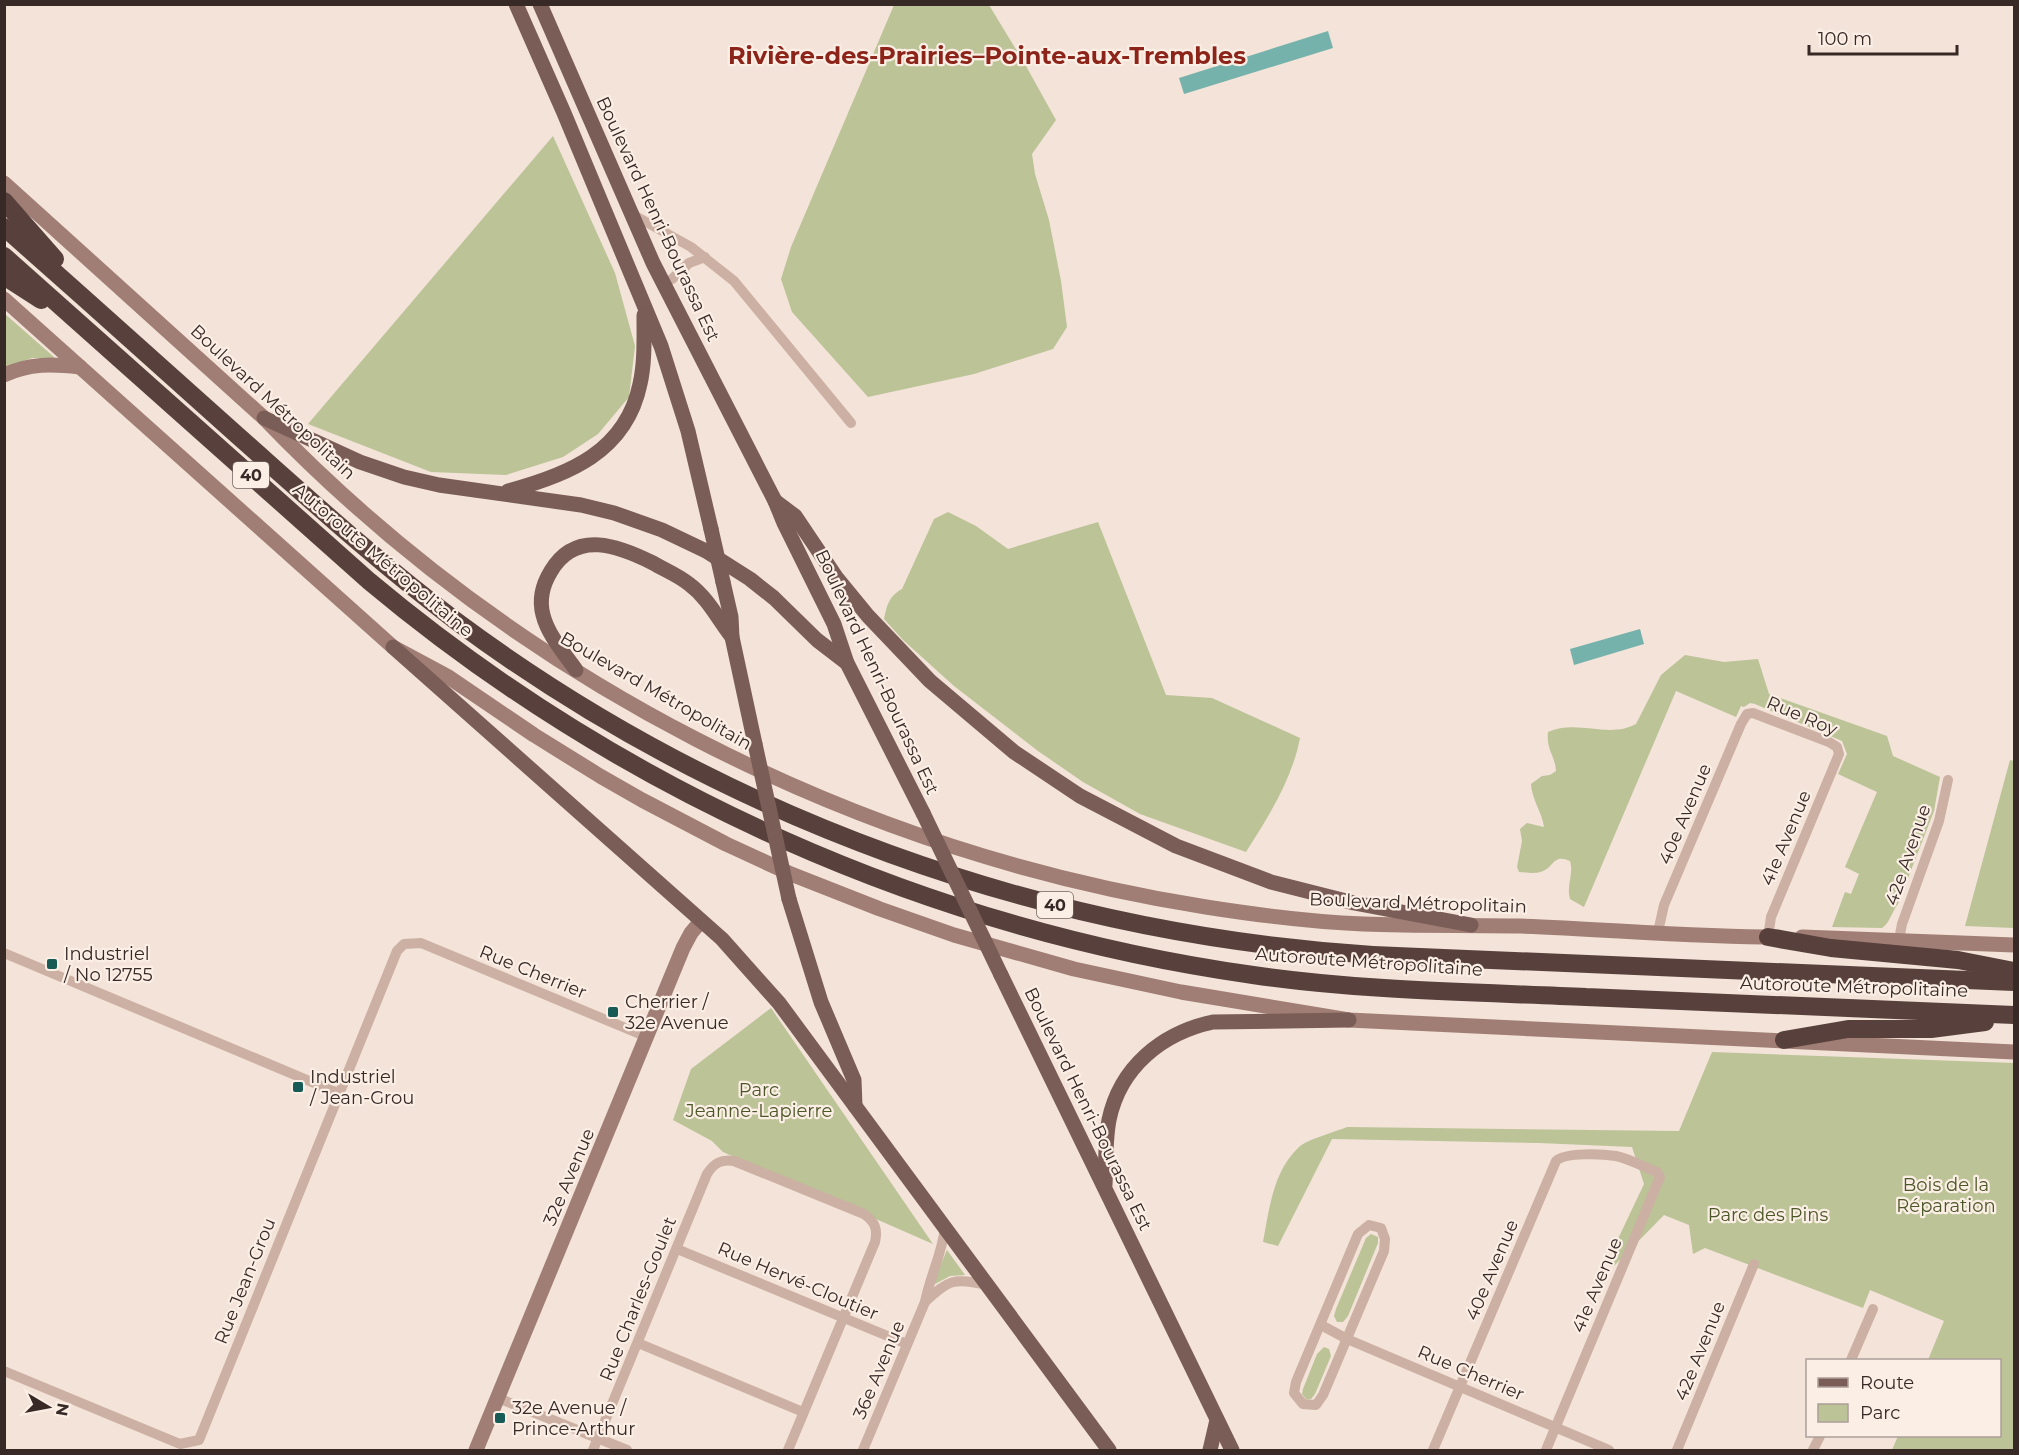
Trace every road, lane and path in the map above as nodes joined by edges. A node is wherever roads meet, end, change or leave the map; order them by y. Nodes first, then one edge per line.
1 (516, 4) edge
2 (540, 4) edge
3 (4, 183) edge
4 (4, 201) edge
5 (630, 213) junction
6 (4, 227) edge
7 (4, 256) edge
8 (705, 257) junction
9 (631, 273) junction
10 (4, 276) edge
11 (663, 284) junction
12 (4, 299) edge
13 (644, 309) junction
14 (105, 317) junction
15 (95, 336) junction
16 (80, 367) junction
17 (4, 375) edge
18 (264, 418) junction
19 (851, 423) dead end
20 (502, 493) junction
21 (775, 501) junction
22 (732, 638) junction
23 (393, 647) junction
24 (847, 663) junction
25 (576, 670) junction
26 (1750, 713) joint
27 (1838, 752) joint
28 (1948, 780) dead end
29 (701, 921) junction
30 (1471, 925) junction
31 (1658, 932) junction
32 (1768, 937) junction
33 (1899, 940) junction
34 (405, 944) joint
35 (2014, 945) edge
36 (4, 954) edge
37 (2014, 971) edge
38 (2014, 982) edge
39 (2014, 1017) edge
40 (1349, 1020) junction
41 (647, 1037) junction
42 (1784, 1040) junction
43 (2014, 1052) edge
44 (338, 1093) junction
45 (855, 1106) junction
46 (1618, 1157) joint
47 (1104, 1188) junction
48 (945, 1228) junction
49 (677, 1249) junction
50 (1754, 1264) dead end
51 (986, 1285) junction
52 (925, 1302) junction
53 (1873, 1309) dead end
54 (843, 1318) junction
55 (1321, 1325) junction
56 (1347, 1339) junction
57 (638, 1343) junction
58 (907, 1344) junction
59 (1851, 1359) edge
60 (4, 1371) edge
61 (1461, 1386) junction
62 (498, 1398) junction
63 (803, 1412) junction
64 (1217, 1420) junction
65 (1555, 1427) junction
66 (598, 1438) junction
67 (476, 1450) edge
68 (593, 1450) edge
69 (627, 1450) edge
70 (788, 1450) edge
71 (863, 1450) edge
72 (1109, 1450) edge
73 (1210, 1450) edge
74 (1232, 1450) edge
75 (1433, 1450) edge
76 (1546, 1450) edge
77 (1609, 1450) edge
78 (1677, 1450) edge

1 - 9 main road
2 - 5 main road, Boulevard Henri-Bourassa Est
3 - 18 main road, Boulevard Métropolitain
4 - 14 highway
5 - 8 street
5 - 11 main road, Boulevard Henri-Bourassa Est
6 - 14 highway, Autoroute Métropolitaine / 40
7 - 15 highway, Autoroute Métropolitaine / 40
8 - 11 street
8 - 19 street
9 - 11 main road
9 - 13 main road
10 - 15 highway
11 - 21 main road, Boulevard Henri-Bourassa Est
12 - 16 main road
13 - 20 main road
13 - 22 main road, bridge
14 - 38 highway, Autoroute Métropolitaine / 40
15 - 39 highway, Autoroute Métropolitaine / 40
16 - 17 main road
16 - 23 main road
18 - 20 main road
18 - 25 main road, Boulevard Métropolitain
20 - 24 main road
21 - 24 main road, Boulevard Henri-Bourassa Est
21 - 30 main road
22 - 25 main road
22 - 45 main road, bridge
23 - 29 main road
23 - 40 main road
24 - 47 main road, Boulevard Henri-Bourassa Est, bridge
25 - 30 main road, Boulevard Métropolitain
26 - 27 street, Rue Roy
26 - 31 street, 40e Avenue
27 - 32 street, 41e Avenue
28 - 33 street, 42e Avenue
29 - 41 main road, 32e Avenue
29 - 45 main road
30 - 31 main road, Boulevard Métropolitain
31 - 32 main road, Boulevard Métropolitain
32 - 33 main road, Boulevard Métropolitain
32 - 37 highway
33 - 35 main road, Boulevard Métropolitain
34 - 41 street, Rue Cherrier
34 - 44 street, Rue Jean-Grou
36 - 44 street
39 - 42 highway
40 - 42 main road
40 - 47 main road
41 - 62 main road, 32e Avenue
42 - 43 main road
44 - 60 street, Rue Jean-Grou
45 - 48 main road
46 - 61 street, 40e Avenue
46 - 65 street, 41e Avenue
47 - 64 main road, Boulevard Henri-Bourassa Est
48 - 51 main road
48 - 52 street, 36e Avenue
49 - 54 street, Rue Hervé-Cloutier
49 - 54 street, Rue Charles-Goulet
49 - 57 street, Rue Charles-Goulet
50 - 78 street, 42e Avenue
51 - 52 street, 36e Avenue
51 - 72 main road
52 - 58 street, 36e Avenue
53 - 59 street
54 - 58 street, Rue Hervé-Cloutier
54 - 63 street
55 - 56 street, Rue Cherrier
55 - 56 street
55 - 56 street
56 - 61 street, Rue Cherrier
57 - 63 street
57 - 66 street, Rue Charles-Goulet
58 - 71 street, 36e Avenue
61 - 65 street, Rue Cherrier
61 - 75 street, 40e Avenue
62 - 66 street
62 - 67 main road, 32e Avenue
63 - 70 street
64 - 73 main road
64 - 74 main road, Boulevard Henri-Bourassa Est
65 - 76 street, 41e Avenue
65 - 77 street, Rue Cherrier
66 - 68 street, Rue Charles-Goulet
66 - 69 street

